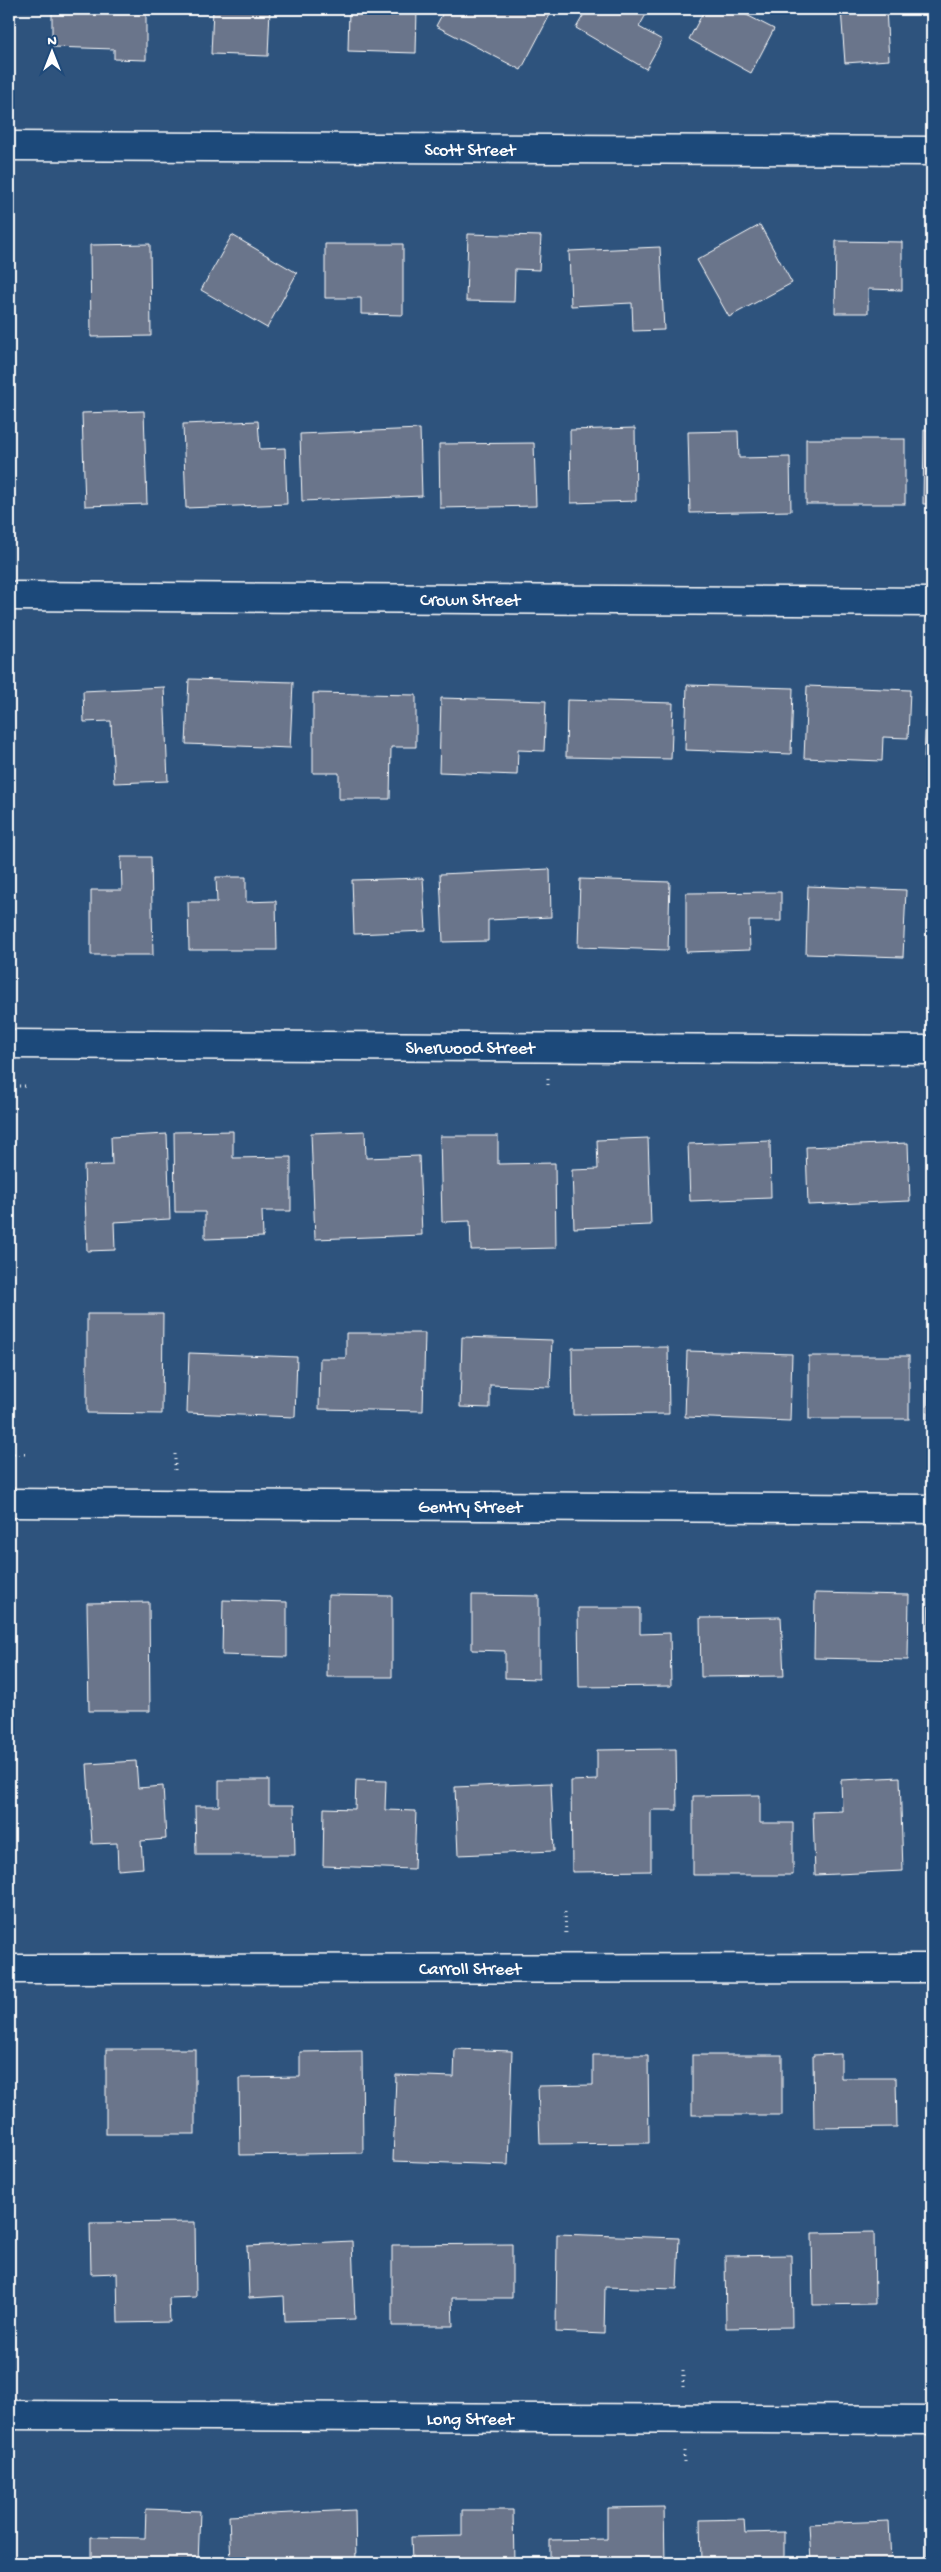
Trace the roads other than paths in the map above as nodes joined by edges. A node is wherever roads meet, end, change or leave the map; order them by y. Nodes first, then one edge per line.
1 (9, 146) edge
2 (932, 151) edge
3 (9, 596) edge
4 (932, 602) edge
5 (9, 1044) edge
6 (932, 1050) edge
7 (9, 1503) edge
8 (932, 1509) edge
9 (932, 1968) edge
10 (9, 1969) edge
11 (9, 2415) edge
12 (932, 2420) edge

1 - 2 street, Scott Street
3 - 4 street, Crown Street
5 - 6 street, Sherwood Street
7 - 8 street, Gentry Street
9 - 10 street, Carroll Street
11 - 12 street, Long Street

